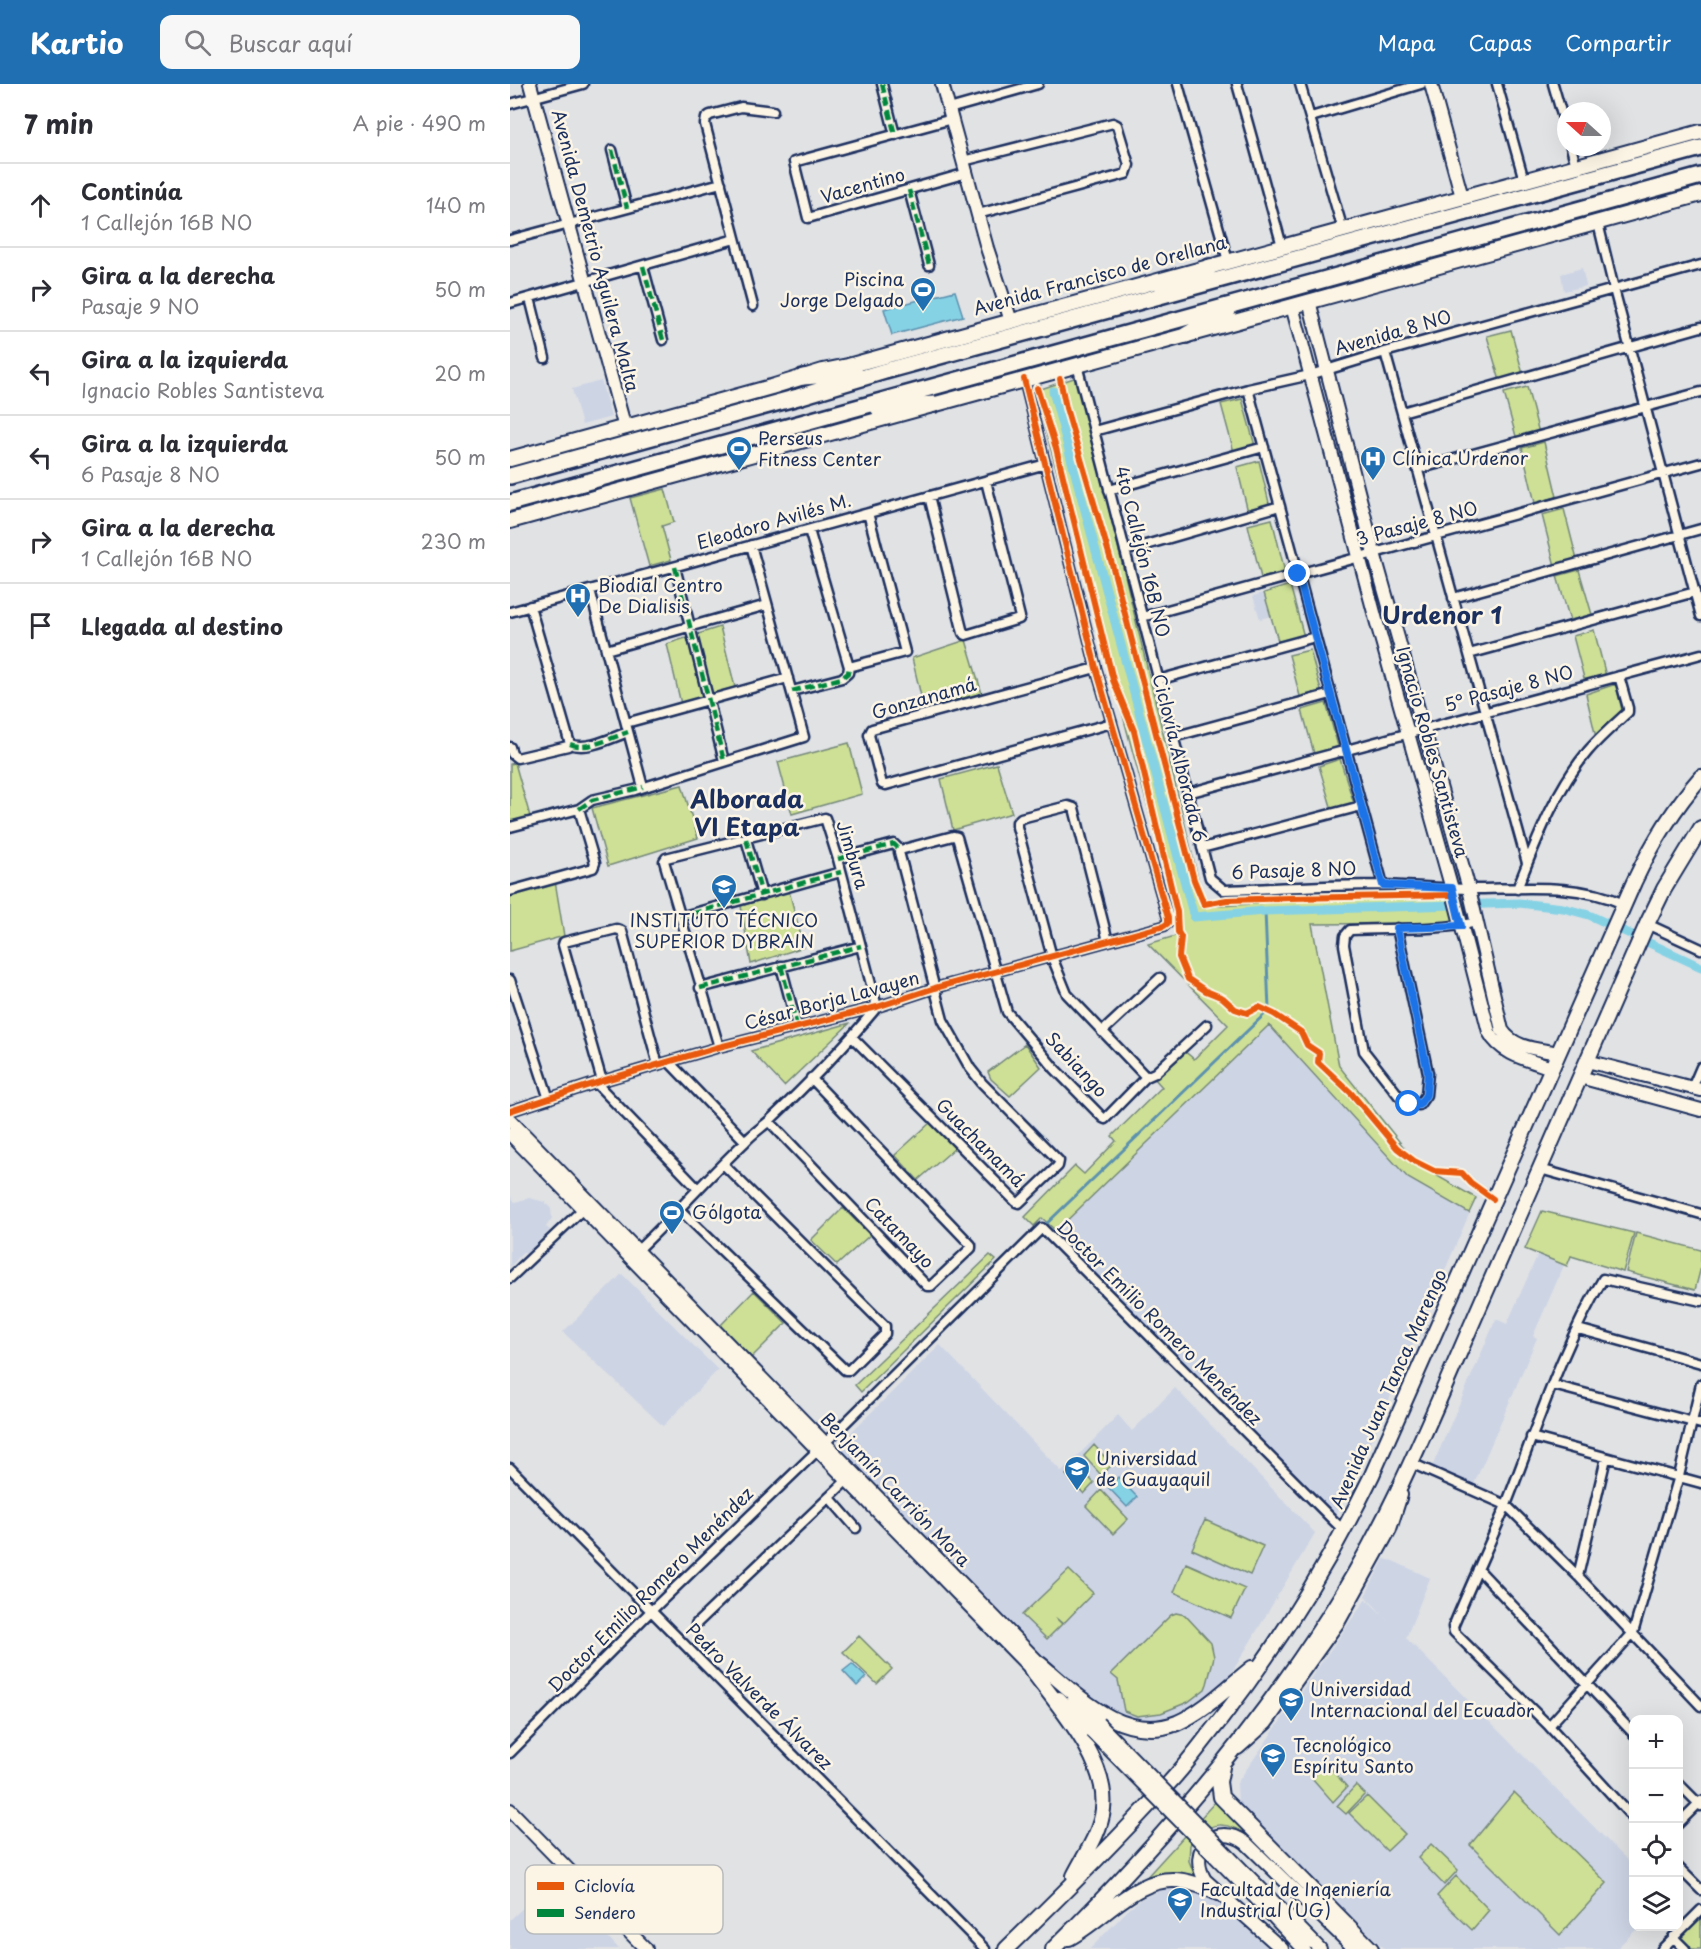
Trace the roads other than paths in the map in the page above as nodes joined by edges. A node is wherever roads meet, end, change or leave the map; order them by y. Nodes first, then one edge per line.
1 (530, 84) edge
2 (584, 84) edge
3 (882, 84) edge
4 (942, 84) edge
5 (1038, 84) edge
6 (1179, 84) edge
7 (1238, 84) edge
8 (1300, 84) edge
9 (1421, 84) edge
10 (1431, 84) edge
11 (1497, 84) edge
12 (1553, 84) edge
13 (534, 98) junction
14 (1558, 102) edge
15 (510, 104) edge
16 (773, 111) dead end
17 (951, 114) junction
18 (1311, 117) junction
19 (1701, 132) edge
20 (895, 135) junction
21 (1669, 140) junction
22 (1701, 147) edge
23 (612, 150) dead end
24 (1573, 156) edge
25 (1576, 166) junction
26 (965, 167) junction
27 (1701, 176) edge
28 (1524, 180) junction
29 (721, 183) junction
30 (1701, 185) edge
31 (909, 190) junction
32 (1701, 194) edge
33 (1462, 197) junction
34 (1680, 200) junction
35 (627, 208) junction
36 (978, 214) junction
37 (1598, 223) junction
38 (569, 225) junction
39 (1343, 230) junction
40 (511, 237) edge
41 (735, 239) junction
42 (1282, 246) junction
43 (1228, 261) junction
44 (929, 265) dead end
45 (643, 266) junction
46 (1701, 266) edge
47 (1210, 267) junction
48 (585, 282) junction
49 (1614, 289) junction
50 (530, 298) junction
51 (1246, 300) junction
52 (1308, 302) junction
53 (510, 303) edge
54 (753, 306) dead end
55 (1292, 306) junction
56 (1122, 307) junction
57 (1011, 321) junction
58 (1701, 327) edge
59 (1186, 335) junction
60 (663, 340) dead end
61 (1629, 348) junction
62 (1385, 352) junction
63 (545, 358) dead end
64 (1077, 365) junction
65 (1327, 369) junction
66 (885, 371) junction
67 (1310, 375) junction
68 (803, 377) junction
69 (1024, 379) junction
70 (1248, 389) junction
71 (1701, 392) edge
72 (934, 404) junction
73 (1645, 407) junction
74 (848, 410) junction
75 (1402, 412) junction
76 (625, 428) junction
77 (1094, 431) junction
78 (1264, 447) junction
79 (510, 459) edge
80 (1701, 463) edge
81 (1046, 464) junction
82 (1418, 469) junction
83 (1663, 473) junction
84 (510, 476) edge
85 (986, 481) junction
86 (1109, 490) junction
87 (929, 496) junction
88 (510, 503) edge
89 (1280, 506) junction
90 (868, 513) junction
91 (510, 521) edge
92 (1701, 529) edge
93 (809, 530) junction
94 (1679, 534) junction
95 (1436, 536) junction
96 (751, 545) junction
97 (1125, 551) junction
98 (1374, 553) junction
99 (1360, 557) junction
100 (675, 567) junction
101 (1298, 574) junction
102 (590, 590) junction
103 (1695, 592) junction
104 (1453, 598) junction
105 (767, 605) junction
106 (530, 606) junction
107 (510, 612) edge
108 (1701, 616) edge
109 (1142, 617) junction
110 (690, 626) junction
111 (1315, 637) junction
112 (606, 650) junction
113 (1469, 654) junction
114 (1701, 654) edge
115 (849, 667) junction
116 (1096, 668) junction
117 (1619, 676) junction
118 (788, 678) junction
119 (1158, 680) junction
120 (792, 691) junction
121 (1331, 694) junction
122 (709, 700) junction
123 (1485, 712) junction
124 (1112, 723) junction
125 (627, 727) junction
126 (1423, 729) junction
127 (1408, 733) junction
128 (1173, 737) junction
129 (570, 744) junction
130 (510, 747) edge
131 (1346, 750) junction
132 (724, 761) junction
133 (1701, 777) edge
134 (643, 787) junction
135 (1188, 793) junction
136 (1361, 806) junction
137 (579, 809) junction
138 (510, 827) edge
139 (1701, 828) edge
140 (746, 839) junction
141 (1202, 848) junction
142 (900, 850) junction
143 (838, 859) junction
144 (1527, 863) junction
145 (841, 872) junction
146 (1216, 885) joint
147 (1383, 885) junction
148 (1517, 888) junction
149 (510, 891) edge
150 (1470, 892) junction
151 (1453, 893) junction
152 (762, 895) junction
153 (1624, 904) junction
154 (680, 917) junction
155 (1476, 920) junction
156 (1460, 924) junction
157 (1397, 928) junction
158 (1645, 928) junction
159 (1108, 941) junction
160 (861, 946) junction
161 (1701, 949) edge
162 (1052, 957) junction
163 (781, 966) junction
164 (994, 972) junction
165 (1160, 978) dead end
166 (510, 980) edge
167 (700, 988) junction
168 (935, 988) junction
169 (877, 1007) junction
170 (1207, 1025) dead end
171 (797, 1026) junction
172 (1102, 1032) junction
173 (852, 1037) junction
174 (718, 1047) junction
175 (1558, 1053) junction
176 (1587, 1061) junction
177 (669, 1062) junction
178 (658, 1065) junction
179 (1701, 1067) edge
180 (1552, 1068) junction
181 (1146, 1077) junction
182 (1580, 1077) junction
183 (811, 1078) junction
184 (599, 1082) junction
185 (1697, 1089) edge
186 (549, 1100) junction
187 (1701, 1110) edge
188 (510, 1111) edge
189 (510, 1120) edge
190 (769, 1121) junction
191 (510, 1134) edge
192 (745, 1142) junction
193 (723, 1164) junction
194 (1540, 1169) junction
195 (697, 1188) junction
196 (583, 1209) junction
197 (680, 1210) junction
198 (1701, 1214) edge
199 (638, 1250) junction
200 (510, 1278) edge
201 (1701, 1301) edge
202 (1578, 1329) junction
203 (1701, 1363) edge
204 (1701, 1384) edge
205 (1553, 1385) junction
206 (1691, 1421) junction
207 (1701, 1424) edge
208 (1531, 1437) junction
209 (820, 1447) junction
210 (1606, 1458) junction
211 (1411, 1463) junction
212 (510, 1468) edge
213 (1679, 1476) junction
214 (846, 1481) junction
215 (1701, 1483) edge
216 (829, 1497) junction
217 (1506, 1505) junction
218 (856, 1528) dead end
219 (1344, 1531) junction
220 (1478, 1569) junction
221 (1578, 1576) junction
222 (651, 1611) junction
223 (696, 1624) dead end
224 (1633, 1633) junction
225 (1266, 1657) junction
226 (1036, 1666) junction
227 (1586, 1683) junction
228 (1701, 1706) edge
229 (1549, 1726) junction
230 (1629, 1729) edge
231 (510, 1753) edge
232 (1226, 1759) junction
233 (1683, 1787) edge
234 (1700, 1804) edge
235 (510, 1810) edge
236 (1629, 1814) edge
237 (1679, 1823) edge
238 (564, 1865) edge
239 (1683, 1872) edge
240 (1253, 1888) junction
241 (1067, 1890) junction
242 (1701, 1890) edge
243 (1218, 1893) junction
244 (1701, 1910) edge
245 (1288, 1916) junction
246 (1274, 1917) junction
247 (631, 1934) edge
248 (1673, 1937) junction
249 (1056, 1946) edge
250 (646, 1949) edge
251 (985, 1949) edge
252 (1006, 1949) edge
253 (1282, 1949) edge
254 (1290, 1949) edge
255 (1304, 1949) edge
256 (1320, 1949) edge
257 (1330, 1949) edge
258 (1355, 1949) edge
259 (1371, 1949) edge
260 (1662, 1949) edge
261 (1685, 1949) edge

1 - 13 street, Avenida Demetrio Aguilera Malta
2 - 13 street
3 - 20 street
4 - 17 street
5 - 17 street, Vacentino
6 - 43 street
7 - 42 street
8 - 18 street
9 - 18 street
10 - 33 street
11 - 28 street
12 - 14 street
13 - 15 street
13 - 38 street, Avenida Demetrio Aguilera Malta
16 - 29 street
17 - 20 street, Vacentino
17 - 26 street
18 - 39 street
19 - 21 main road, Avenida Francisco de Orellana
20 - 31 street, Vacentino
21 - 22 main road
21 - 25 main road, Avenida Francisco de Orellana
22 - 56 highway, Avenida Francisco de Orellana
23 - 35 street
24 - 25 street
25 - 28 main road, Avenida Francisco de Orellana
26 - 31 street, Vacentino
26 - 36 street
26 - 36 street, Vacentino
27 - 51 highway
28 - 33 main road, Avenida Francisco de Orellana
29 - 35 street
29 - 41 street
30 - 34 main road
31 - 44 street
32 - 34 main road
33 - 39 main road, Avenida Francisco de Orellana
34 - 37 main road
35 - 38 street
36 - 57 street
37 - 49 street
37 - 52 main road
38 - 40 street
38 - 48 street, Avenida Demetrio Aguilera Malta
39 - 42 main road, Avenida Francisco de Orellana
41 - 45 street
41 - 54 street
42 - 43 main road, Avenida Francisco de Orellana
43 - 47 main road, Avenida Francisco de Orellana
45 - 48 street
45 - 60 street
46 - 49 street, Avenida 8 NO
47 - 56 highway
47 - 57 main road, Avenida Francisco de Orellana
48 - 50 street
48 - 76 street, Avenida Demetrio Aguilera Malta
49 - 61 street
49 - 62 street, Avenida 8 NO
50 - 53 street
50 - 63 street
51 - 59 highway
51 - 74 highway
52 - 55 main road
52 - 65 street, Ignacio Robles Santisteva
55 - 59 main road
55 - 67 street, Ignacio Robles Santisteva
56 - 66 highway, Avenida Francisco de Orellana
57 - 68 main road, Avenida Francisco de Orellana
58 - 61 street
59 - 64 main road
61 - 73 street
61 - 75 street
62 - 65 street, Avenida 8 NO
62 - 75 street
64 - 69 main road
64 - 77 street, 4to Callejón 16B NO
65 - 67 street, Avenida 8 NO
65 - 98 street, Ignacio Robles Santisteva
66 - 68 highway
66 - 84 highway, Avenida Francisco de Orellana
67 - 70 street, Avenida 8 NO
67 - 99 street, Ignacio Robles Santisteva
68 - 76 main road, Avenida Francisco de Orellana
69 - 72 main road
69 - 81 street
70 - 77 street, Avenida 8 NO
70 - 78 street
71 - 73 street
72 - 74 highway
72 - 91 main road
73 - 82 street
73 - 83 street
74 - 88 highway
75 - 82 street
76 - 79 main road, Avenida Francisco de Orellana
77 - 86 street, 4to Callejón 16B NO
78 - 86 street
78 - 89 street
80 - 83 street, 3 Pasaje 8 NO
81 - 85 street, Eleodoro Avilés M.
81 - 116 street
82 - 95 street
83 - 94 street
83 - 95 street, 3 Pasaje 8 NO
85 - 87 street, Eleodoro Avilés M.
85 - 87 street
86 - 97 street, 4to Callejón 16B NO
87 - 90 street, Eleodoro Avilés M.
89 - 97 street
89 - 101 street
90 - 93 street, Eleodoro Avilés M.
90 - 115 street
92 - 94 street
93 - 96 street, Eleodoro Avilés M.
93 - 115 street
94 - 103 street
94 - 104 street
95 - 98 street, 3 Pasaje 8 NO
95 - 104 street
96 - 100 street, Eleodoro Avilés M.
96 - 105 street
97 - 109 street, 4to Callejón 16B NO
98 - 99 street, 3 Pasaje 8 NO
98 - 126 street, Ignacio Robles Santisteva
99 - 101 street, 3 Pasaje 8 NO
99 - 127 street, Ignacio Robles Santisteva
100 - 102 street, Eleodoro Avilés M.
100 - 110 street
101 - 109 street, 3 Pasaje 8 NO
101 - 111 street
102 - 106 street, Eleodoro Avilés M.
102 - 112 street
103 - 108 street
103 - 113 street
104 - 113 street
105 - 110 street
105 - 118 street
106 - 107 street, Eleodoro Avilés M.
106 - 129 street
109 - 119 street, 4to Callejón 16B NO
110 - 112 street
110 - 122 street
111 - 119 street
111 - 121 street
112 - 125 street
113 - 123 street
114 - 117 street, 5° Pasaje 8 NO
115 - 120 street
116 - 124 street
116 - 124 street, Gonzanamá
117 - 123 street, 5° Pasaje 8 NO
117 - 144 street
118 - 120 street
118 - 122 street
119 - 128 street, 4to Callejón 16B NO
120 - 132 street
121 - 128 street
121 - 131 street
122 - 125 street
122 - 132 street
123 - 126 street, 5° Pasaje 8 NO
123 - 144 street
124 - 159 street, César Borja Lavayen
125 - 129 street
125 - 134 street
126 - 127 street, 5° Pasaje 8 NO
126 - 150 street, Ignacio Robles Santisteva
127 - 131 street, 5° Pasaje 8 NO
127 - 151 street, Ignacio Robles Santisteva
128 - 135 street, 4to Callejón 16B NO
129 - 130 street
131 - 135 street, 5° Pasaje 8 NO
131 - 136 street
132 - 134 street
133 - 153 main road, Avenida Juan Tanca Marengo
134 - 137 street
135 - 141 street, 4to Callejón 16B NO
136 - 141 street
136 - 147 street
137 - 138 street
137 - 149 street
139 - 158 main road
140 - 143 street, Jimbura
140 - 152 street
140 - 154 street, Jimbura
141 - 146 street, 4to Callejón 16B NO
142 - 143 street
142 - 164 street
142 - 168 street
143 - 145 street, Jimbura
144 - 148 street
145 - 152 street
145 - 160 street, Jimbura
146 - 147 street, 6 Pasaje 8 NO
147 - 151 street, 6 Pasaje 8 NO
148 - 150 street, 6 Pasaje 8 NO
148 - 153 street, 6 Pasaje 8 NO
150 - 151 street, 6 Pasaje 8 NO
150 - 155 street, Ignacio Robles Santisteva
151 - 156 street, Ignacio Robles Santisteva
152 - 154 street
153 - 175 main road, Avenida Juan Tanca Marengo
154 - 167 street, Jimbura
155 - 156 street
155 - 175 street, Ignacio Robles Santisteva
156 - 157 street
156 - 180 street, Ignacio Robles Santisteva
157 - 157 street
158 - 161 street
158 - 176 main road
159 - 162 street, César Borja Lavayen
159 - 162 street
160 - 163 street
160 - 169 street, Jimbura
162 - 164 street, César Borja Lavayen
162 - 172 street
163 - 167 street
163 - 171 street
164 - 168 street, César Borja Lavayen
164 - 181 street, Sabiango
165 - 172 street
166 - 186 street
167 - 174 street, Jimbura
168 - 169 street, César Borja Lavayen
168 - 173 street, Guachanamá
169 - 171 street, César Borja Lavayen
169 - 173 street
170 - 181 street
171 - 174 street, César Borja Lavayen
172 - 181 street
173 - 183 street
174 - 177 street, César Borja Lavayen
175 - 180 main road, Avenida Juan Tanca Marengo
176 - 182 main road
176 - 185 street
177 - 178 street, César Borja Lavayen
177 - 192 street
178 - 184 street, César Borja Lavayen
178 - 184 street
179 - 185 street
180 - 219 main road, Avenida Juan Tanca Marengo
182 - 187 street
182 - 194 main road
183 - 190 street
183 - 190 street, Catamayo
184 - 186 street, César Borja Lavayen
184 - 195 street
186 - 188 street, César Borja Lavayen
189 - 199 street, Benjamín Carrión Mora
190 - 192 street
191 - 196 street, Benjamín Carrión Mora
192 - 193 street
193 - 195 street
193 - 197 street
194 - 198 street
194 - 211 main road
195 - 197 street
196 - 200 street
196 - 209 street, Benjamín Carrión Mora
197 - 199 street
199 - 209 street, Benjamín Carrión Mora
201 - 202 street
202 - 203 street
202 - 205 street
204 - 206 street
205 - 206 street
205 - 208 street
206 - 207 street
206 - 213 street
208 - 210 street
208 - 217 street
209 - 214 street, Benjamín Carrión Mora
209 - 219 street, Doctor Emilio Romero Menéndez
209 - 222 street, Doctor Emilio Romero Menéndez
209 - 226 street, Benjamín Carrión Mora
210 - 213 street
210 - 221 street
211 - 217 street
211 - 232 main road
212 - 222 street, Pedro Valverde Álvarez
213 - 215 street
213 - 224 street
214 - 216 street
214 - 226 street, Benjamín Carrión Mora
216 - 218 street
216 - 223 street
217 - 220 street
217 - 221 street
219 - 225 main road, Avenida Juan Tanca Marengo
220 - 227 street
220 - 229 street
221 - 224 street
222 - 231 street, Doctor Emilio Romero Menéndez
222 - 251 street, Pedro Valverde Álvarez
224 - 227 street
224 - 228 street
225 - 226 main road
225 - 241 main road, Avenida Juan Tanca Marengo
226 - 240 street, Benjamín Carrión Mora, bridge
226 - 241 main road
227 - 229 street
227 - 230 street
229 - 236 street
232 - 249 main road
232 - 259 main road
233 - 234 street
234 - 237 street
235 - 238 street
239 - 242 street
240 - 245 street
240 - 246 street
241 - 252 main road, Avenida Juan Tanca Marengo
243 - 249 main road
243 - 253 street
243 - 258 street
244 - 248 street
245 - 256 street
245 - 257 street
246 - 254 street
246 - 255 street
247 - 250 street
248 - 260 street
248 - 261 street

